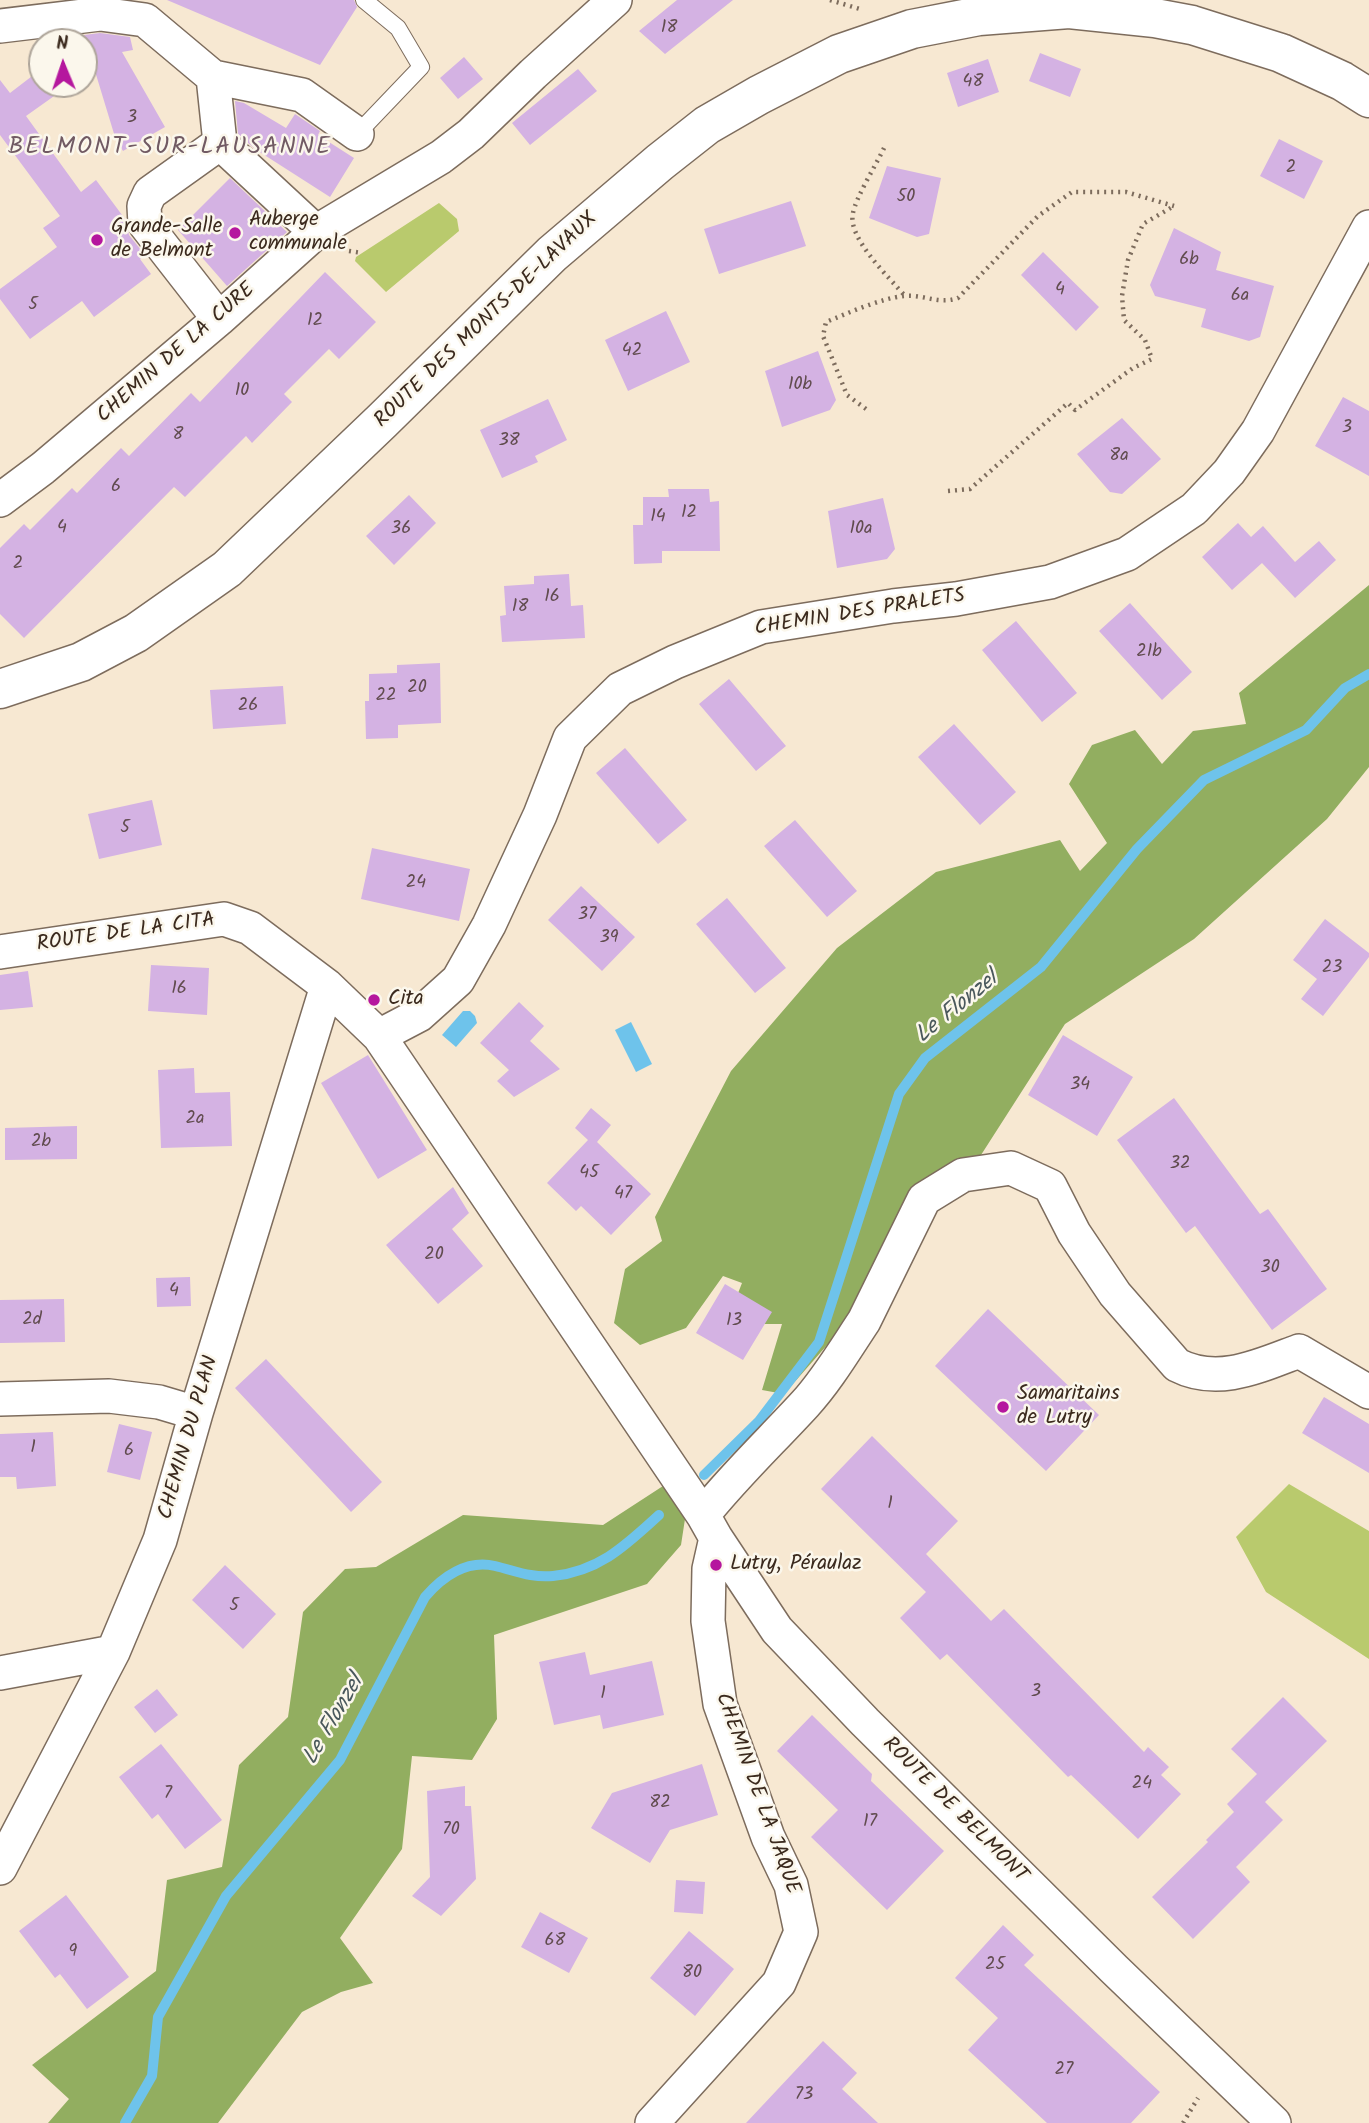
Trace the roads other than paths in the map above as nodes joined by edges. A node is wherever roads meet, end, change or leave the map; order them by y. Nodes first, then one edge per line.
1 (364, 0) edge
2 (615, 0) edge
3 (0, 26) edge
4 (214, 77) junction
5 (1369, 98) edge
6 (357, 134) joint
7 (220, 144) junction
8 (1369, 227) edge
9 (316, 232) junction
10 (219, 319) junction
11 (0, 500) edge
12 (0, 689) edge
13 (0, 952) edge
14 (327, 986) junction
15 (379, 1037) junction
16 (1369, 1392) edge
17 (0, 1399) edge
18 (196, 1413) junction
19 (671, 1468) joint
20 (710, 1527) junction
21 (113, 1652) junction
22 (0, 1673) edge
23 (0, 1868) edge
24 (652, 2123) edge
25 (1274, 2123) edge

1 - 6 lane
2 - 9 street, CHEMIN DE LA CURE
3 - 4 street
4 - 6 street
4 - 7 street
5 - 12 street, ROUTE DES MONTS-DE-LAVAUX
7 - 9 street
7 - 10 street
8 - 15 street, CHEMIN DES PRALETS
9 - 10 street, CHEMIN DE LA CURE
10 - 11 street, CHEMIN DE LA CURE
13 - 14 street, ROUTE DE LA CITA
14 - 15 street, ROUTE DE LA CITA
14 - 18 street, CHEMIN DU PLAN
15 - 19 street, ROUTE DE LA CITA
16 - 20 street
17 - 18 street
18 - 21 street, CHEMIN DU PLAN
19 - 20 street, ROUTE DE BELMONT
20 - 24 street, CHEMIN DE LA JAQUE
20 - 25 street, ROUTE DE BELMONT
21 - 22 street
21 - 23 street, CHEMIN DU PLAN

